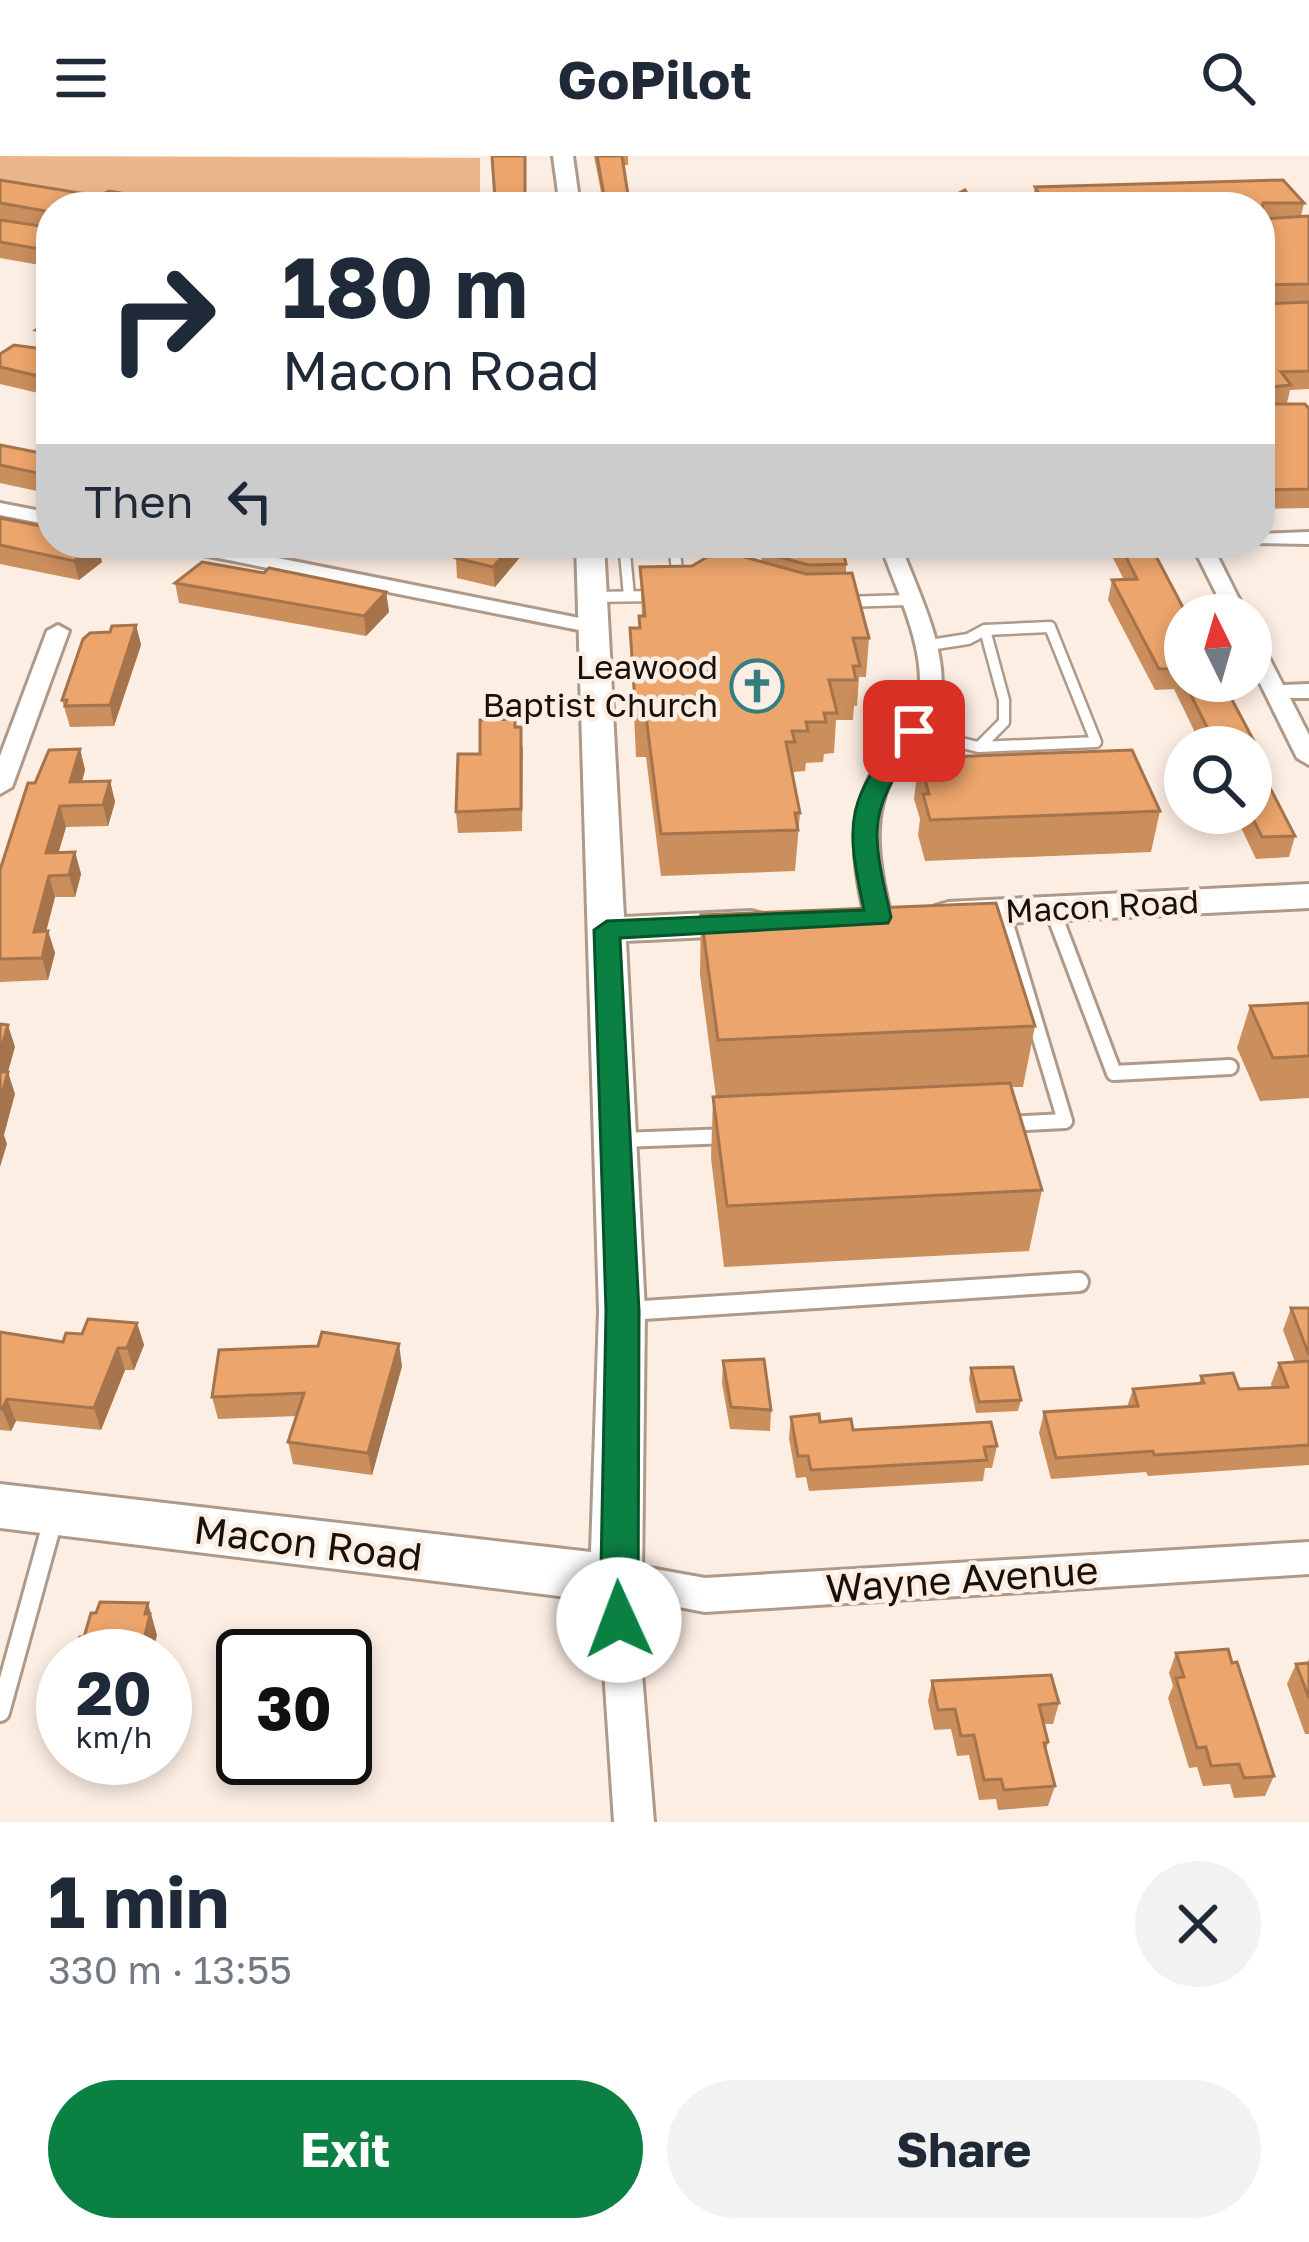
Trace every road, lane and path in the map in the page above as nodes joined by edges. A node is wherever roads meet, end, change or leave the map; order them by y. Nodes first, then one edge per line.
1 (563, 156) edge
2 (568, 192) edge
3 (0, 509) edge
4 (36, 516) edge
5 (1309, 538) edge
6 (1275, 539) edge
7 (264, 558) edge
8 (591, 558) edge
9 (625, 558) edge
10 (676, 558) edge
11 (726, 558) edge
12 (895, 558) edge
13 (1209, 558) edge
14 (710, 582) edge
15 (1227, 594) edge
16 (629, 596) junction
17 (908, 600) junction
18 (826, 602) edge
19 (593, 612) junction
20 (985, 630) junction
21 (58, 631) dead end
22 (922, 646) junction
23 (1272, 686) edge
24 (1309, 691) edge
25 (1275, 692) junction
26 (914, 731) junction
27 (978, 747) junction
28 (1309, 758) edge
29 (0, 787) edge
30 (1309, 896) edge
31 (1052, 909) junction
32 (1002, 911) junction
33 (878, 917) junction
34 (833, 919) edge
35 (788, 921) edge
36 (607, 930) junction
37 (1230, 1067) dead end
38 (995, 1125) edge
39 (752, 1135) edge
40 (615, 1140) junction
41 (1079, 1282) dead end
42 (622, 1311) junction
43 (0, 1506) edge
44 (56, 1512) junction
45 (1309, 1558) edge
46 (616, 1579) junction
47 (0, 1712) edge
48 (634, 1822) edge

1 - 2 main road
3 - 4 street
5 - 6 street
7 - 19 street
8 - 19 main road
9 - 16 lane
10 - 16 lane
11 - 14 lane
12 - 17 street
13 - 15 street
16 - 19 lane
17 - 18 lane
17 - 22 street
19 - 36 main road
20 - 22 lane
20 - 27 lane
20 - 27 lane
21 - 29 street
22 - 26 street
23 - 25 street
24 - 25 street
25 - 28 street
26 - 27 lane
26 - 33 street
30 - 31 main road, Macon Road
31 - 32 main road, Macon Road
31 - 37 lane
32 - 33 main road, Macon Road
32 - 38 lane
33 - 34 main road, Macon Road
35 - 36 main road
36 - 40 main road
39 - 40 lane
40 - 42 main road
41 - 42 lane
42 - 46 main road
43 - 44 main road, Macon Road
44 - 46 main road, Macon Road
44 - 47 lane
45 - 46 street, Wayne Avenue
46 - 48 street

